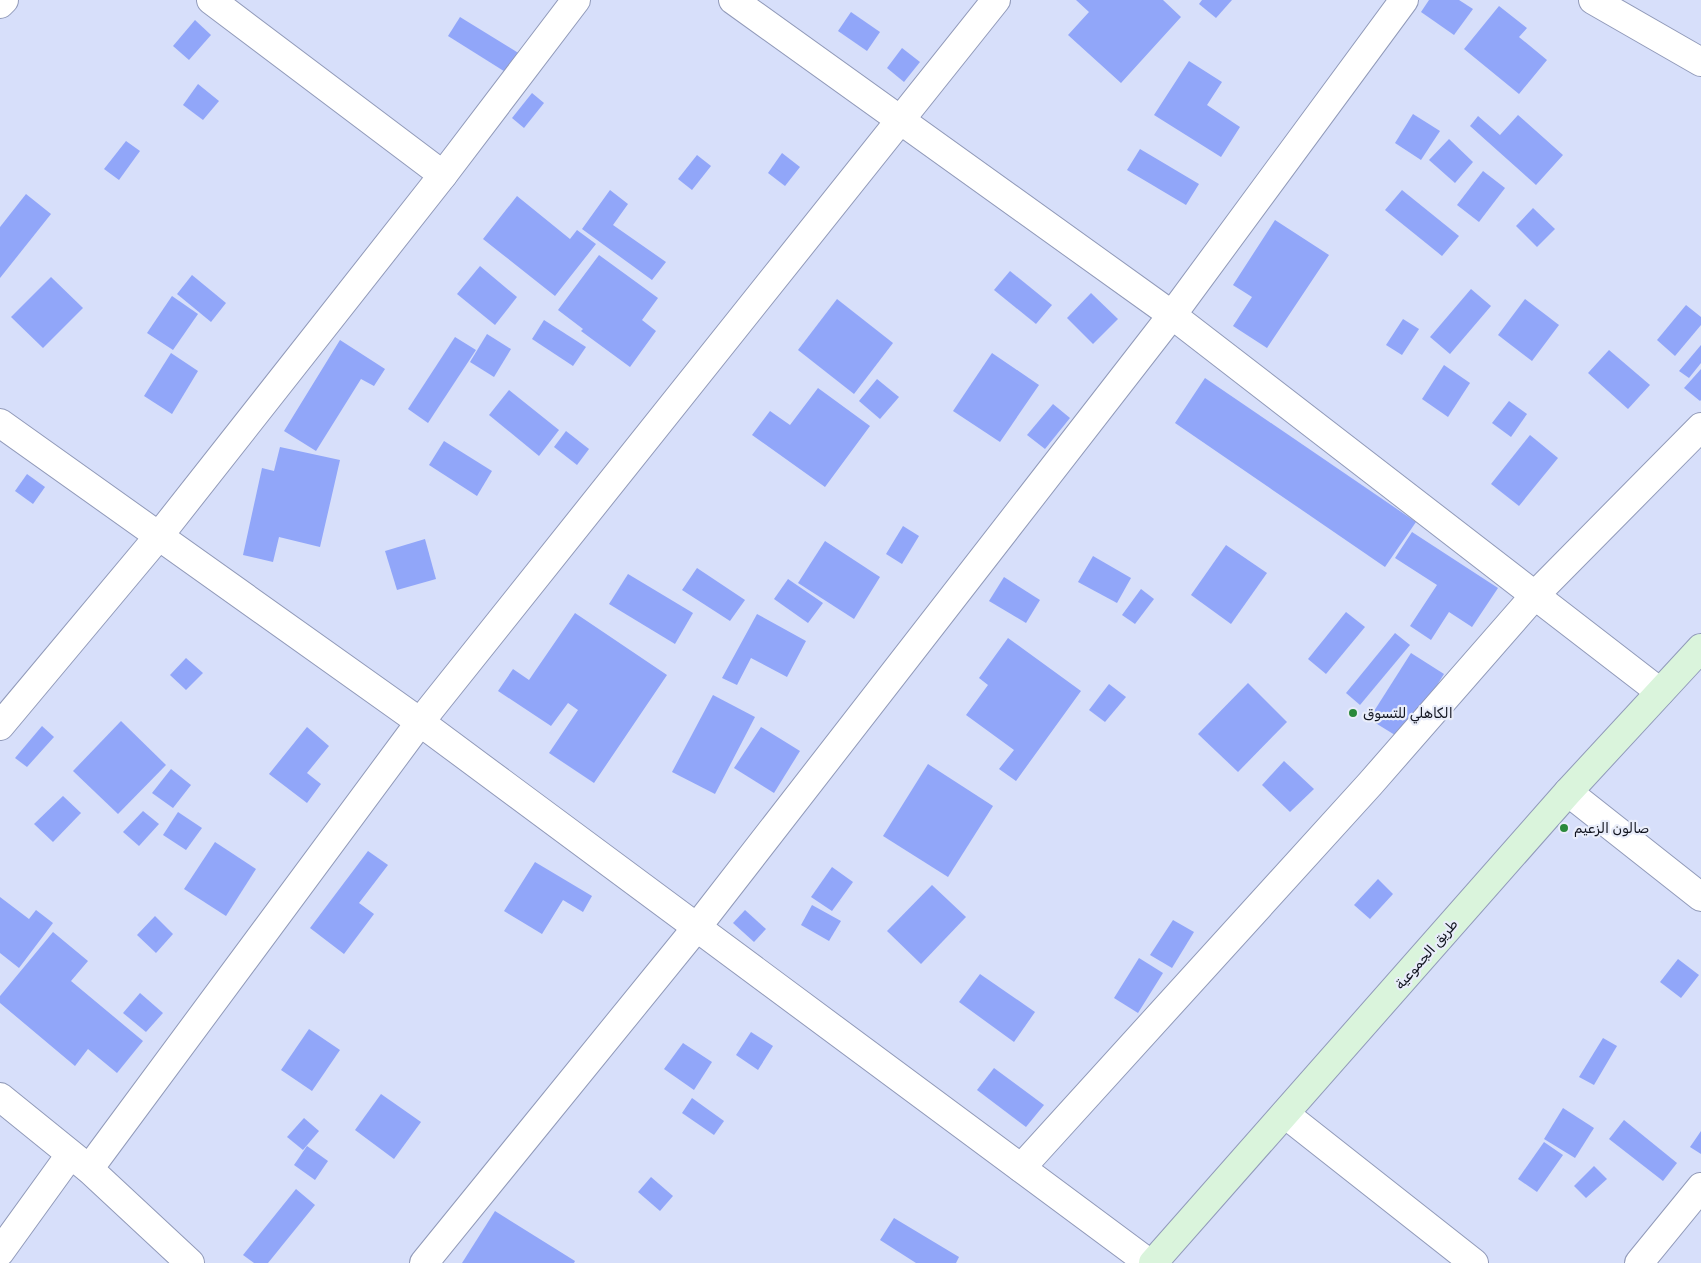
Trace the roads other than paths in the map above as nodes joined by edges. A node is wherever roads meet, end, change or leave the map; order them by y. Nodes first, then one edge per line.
1 (4, 0) edge
2 (211, 0) edge
3 (576, 0) edge
4 (733, 0) edge
5 (996, 0) edge
6 (1404, 0) edge
7 (1593, 0) edge
8 (0, 4) edge
9 (1701, 62) edge
10 (900, 119) junction
11 (443, 175) junction
12 (1172, 314) junction
13 (0, 422) edge
14 (1701, 427) edge
15 (158, 537) junction
16 (1536, 594) junction
17 (1701, 648) edge
18 (1660, 692) junction
19 (420, 722) junction
20 (0, 726) edge
21 (1568, 792) junction
22 (1701, 897) edge
23 (697, 927) junction
24 (0, 1097) edge
25 (1285, 1114) junction
26 (79, 1162) junction
27 (1021, 1168) junction
28 (1701, 1187) edge
29 (0, 1252) edge
30 (190, 1263) edge
31 (424, 1263) edge
32 (1151, 1263) edge
33 (1474, 1263) edge
34 (1639, 1263) edge

1 - 8 street
2 - 11 street
3 - 11 street
4 - 10 street
5 - 10 street
6 - 12 street
7 - 9 street
10 - 12 street
10 - 19 street
11 - 15 street
12 - 16 street
12 - 23 street
13 - 15 street
14 - 16 street
15 - 19 street
15 - 20 street
16 - 18 street
16 - 27 street
17 - 18 main road, طريق الجموعية
18 - 21 main road, طريق الجموعية
19 - 23 street
19 - 26 street
21 - 22 street
21 - 25 main road, طريق الجموعية
23 - 27 street
23 - 31 street
24 - 26 street
25 - 32 main road, طريق الجموعية
25 - 33 street
26 - 29 street
26 - 30 street
27 - 32 street
28 - 34 street

